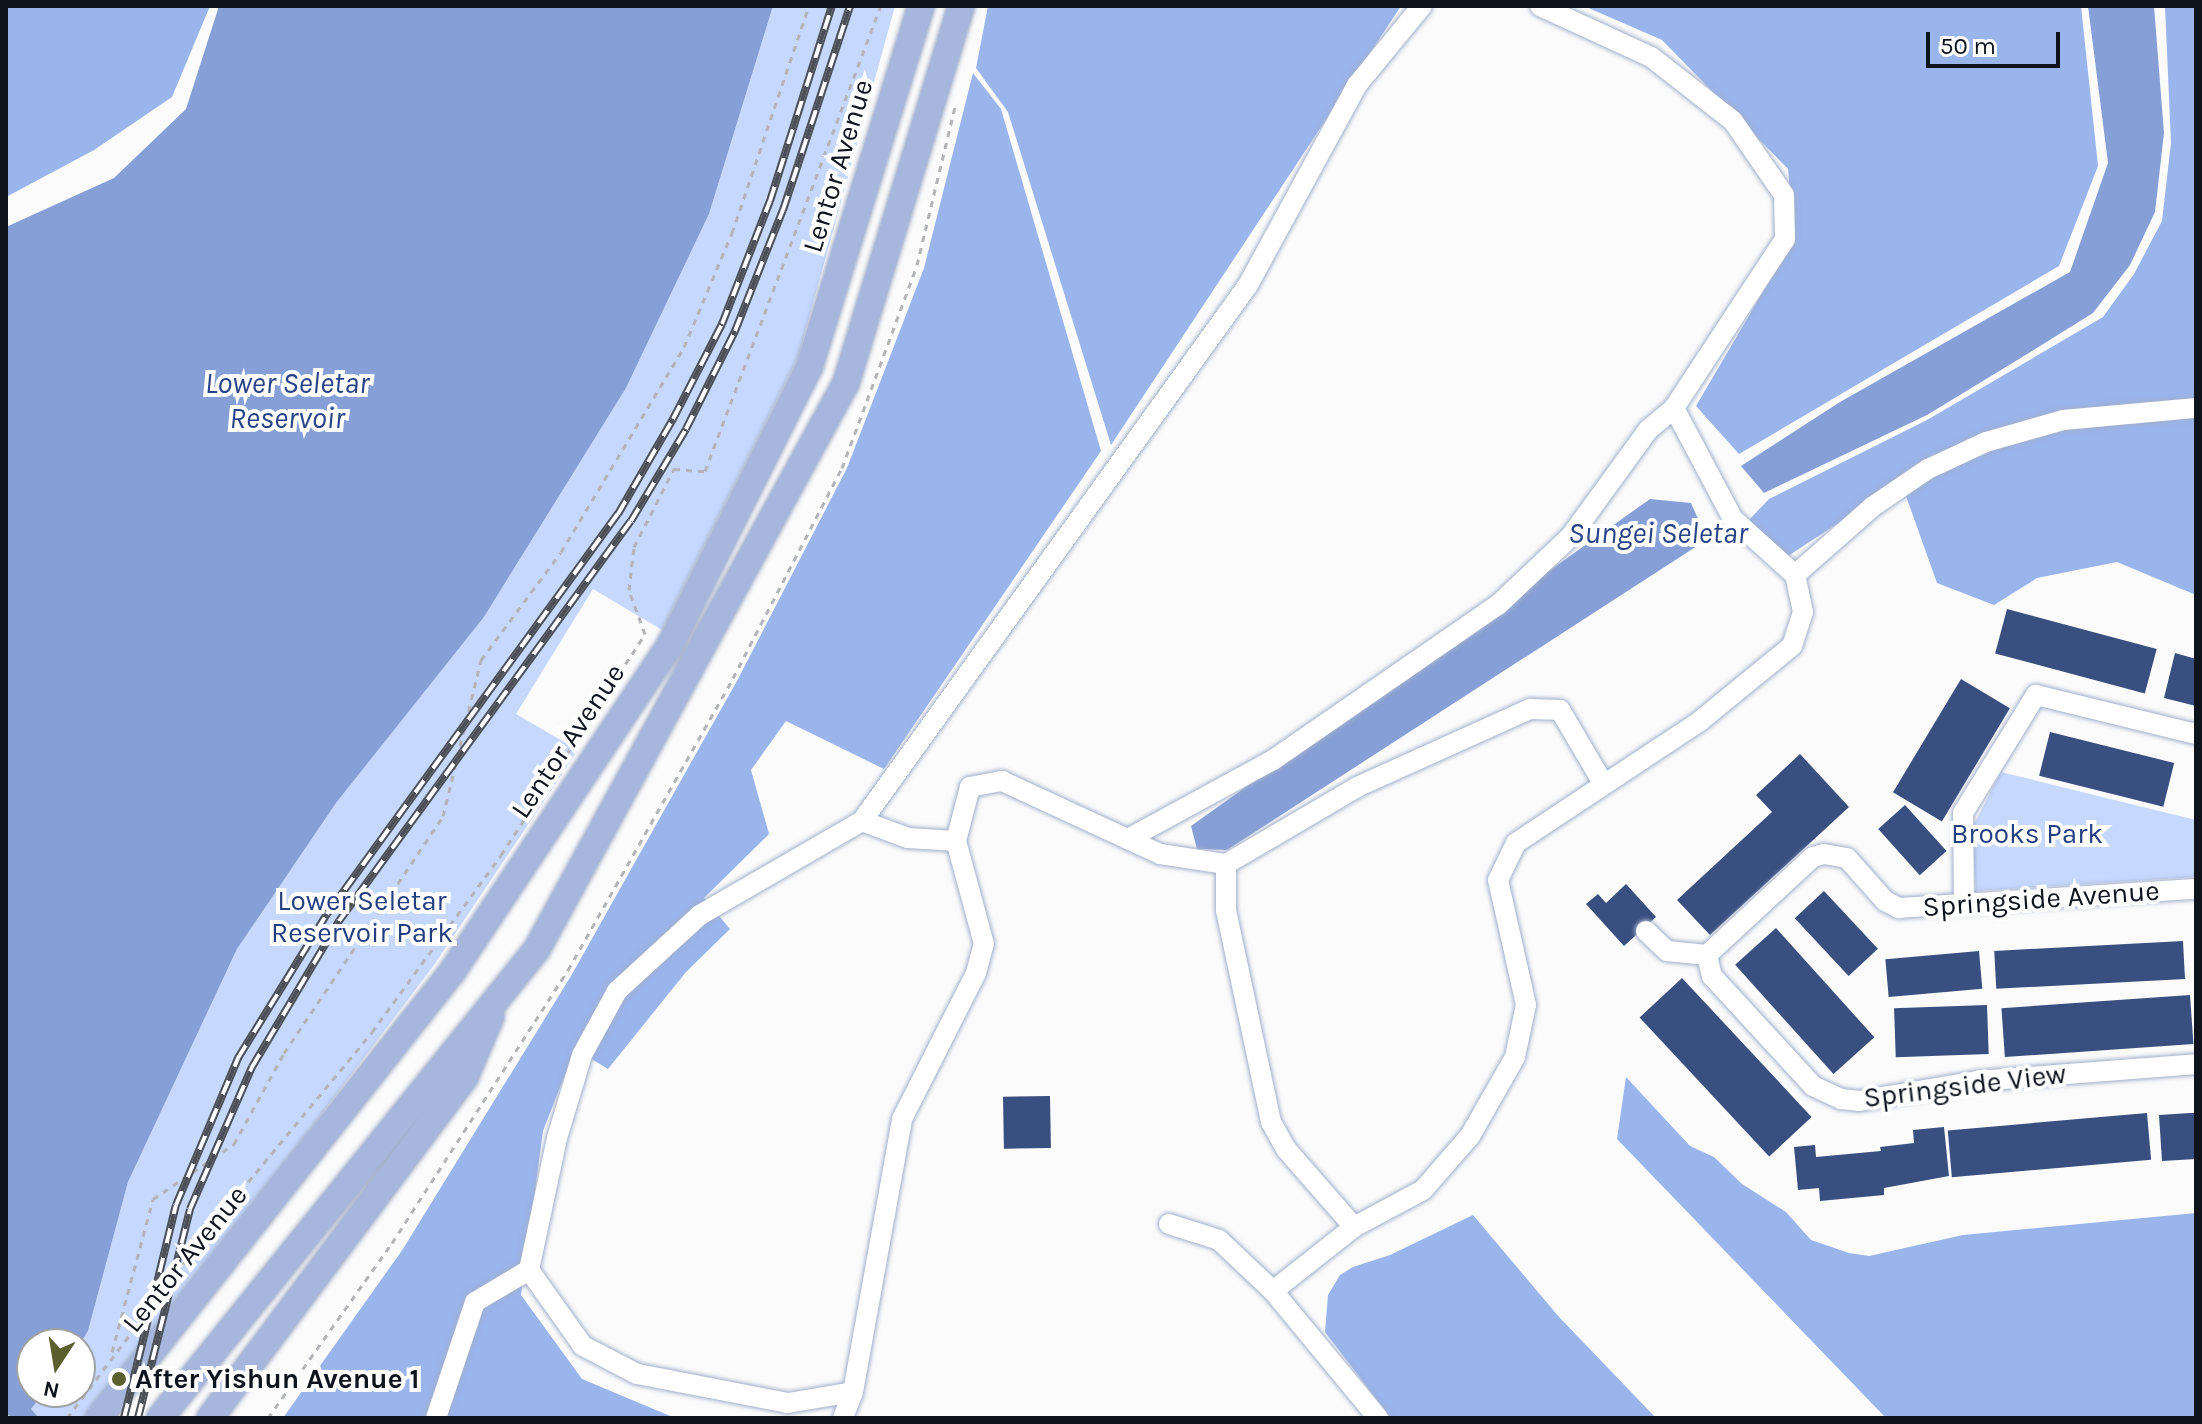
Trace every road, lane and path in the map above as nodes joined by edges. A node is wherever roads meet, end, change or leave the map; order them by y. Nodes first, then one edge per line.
1 (809, 6) edge
2 (881, 6) edge
3 (921, 6) edge
4 (961, 6) edge
5 (1422, 6) edge
6 (1540, 6) edge
7 (1674, 408) junction
8 (2196, 408) edge
9 (1795, 575) junction
10 (2196, 734) edge
11 (1603, 783) junction
12 (862, 821) junction
13 (1128, 839) junction
14 (956, 841) junction
15 (1226, 864) junction
16 (2196, 889) edge
17 (1964, 904) junction
18 (1646, 931) dead end
19 (1707, 955) junction
20 (503, 987) junction
21 (2196, 1064) edge
22 (1169, 1224) dead end
23 (1354, 1227) junction
24 (529, 1270) junction
25 (308, 1291) junction
26 (1273, 1291) junction
27 (110, 1356) junction
28 (853, 1392) junction
29 (67, 1418) edge
30 (99, 1418) edge
31 (160, 1418) edge
32 (210, 1418) edge
33 (230, 1418) edge
34 (436, 1418) edge
35 (843, 1418) edge
36 (1378, 1418) edge

1 - 27 path
2 - 27 path
3 - 30 main road, Lentor Avenue
4 - 20 main road
5 - 12 street
6 - 7 street
7 - 9 street
7 - 13 street
8 - 9 street
9 - 11 street
10 - 17 street
11 - 15 street
11 - 23 street
12 - 14 street
12 - 24 street
13 - 14 street
13 - 15 street
14 - 28 street
15 - 23 street
16 - 17 street, Springside Avenue
17 - 19 street, Springside Avenue
18 - 19 street
19 - 21 street, Springside View
20 - 25 main road
20 - 31 main road
22 - 26 street
23 - 26 street
24 - 28 street
24 - 34 street
25 - 32 main road
25 - 33 main road
26 - 36 street
27 - 29 path
28 - 35 street

